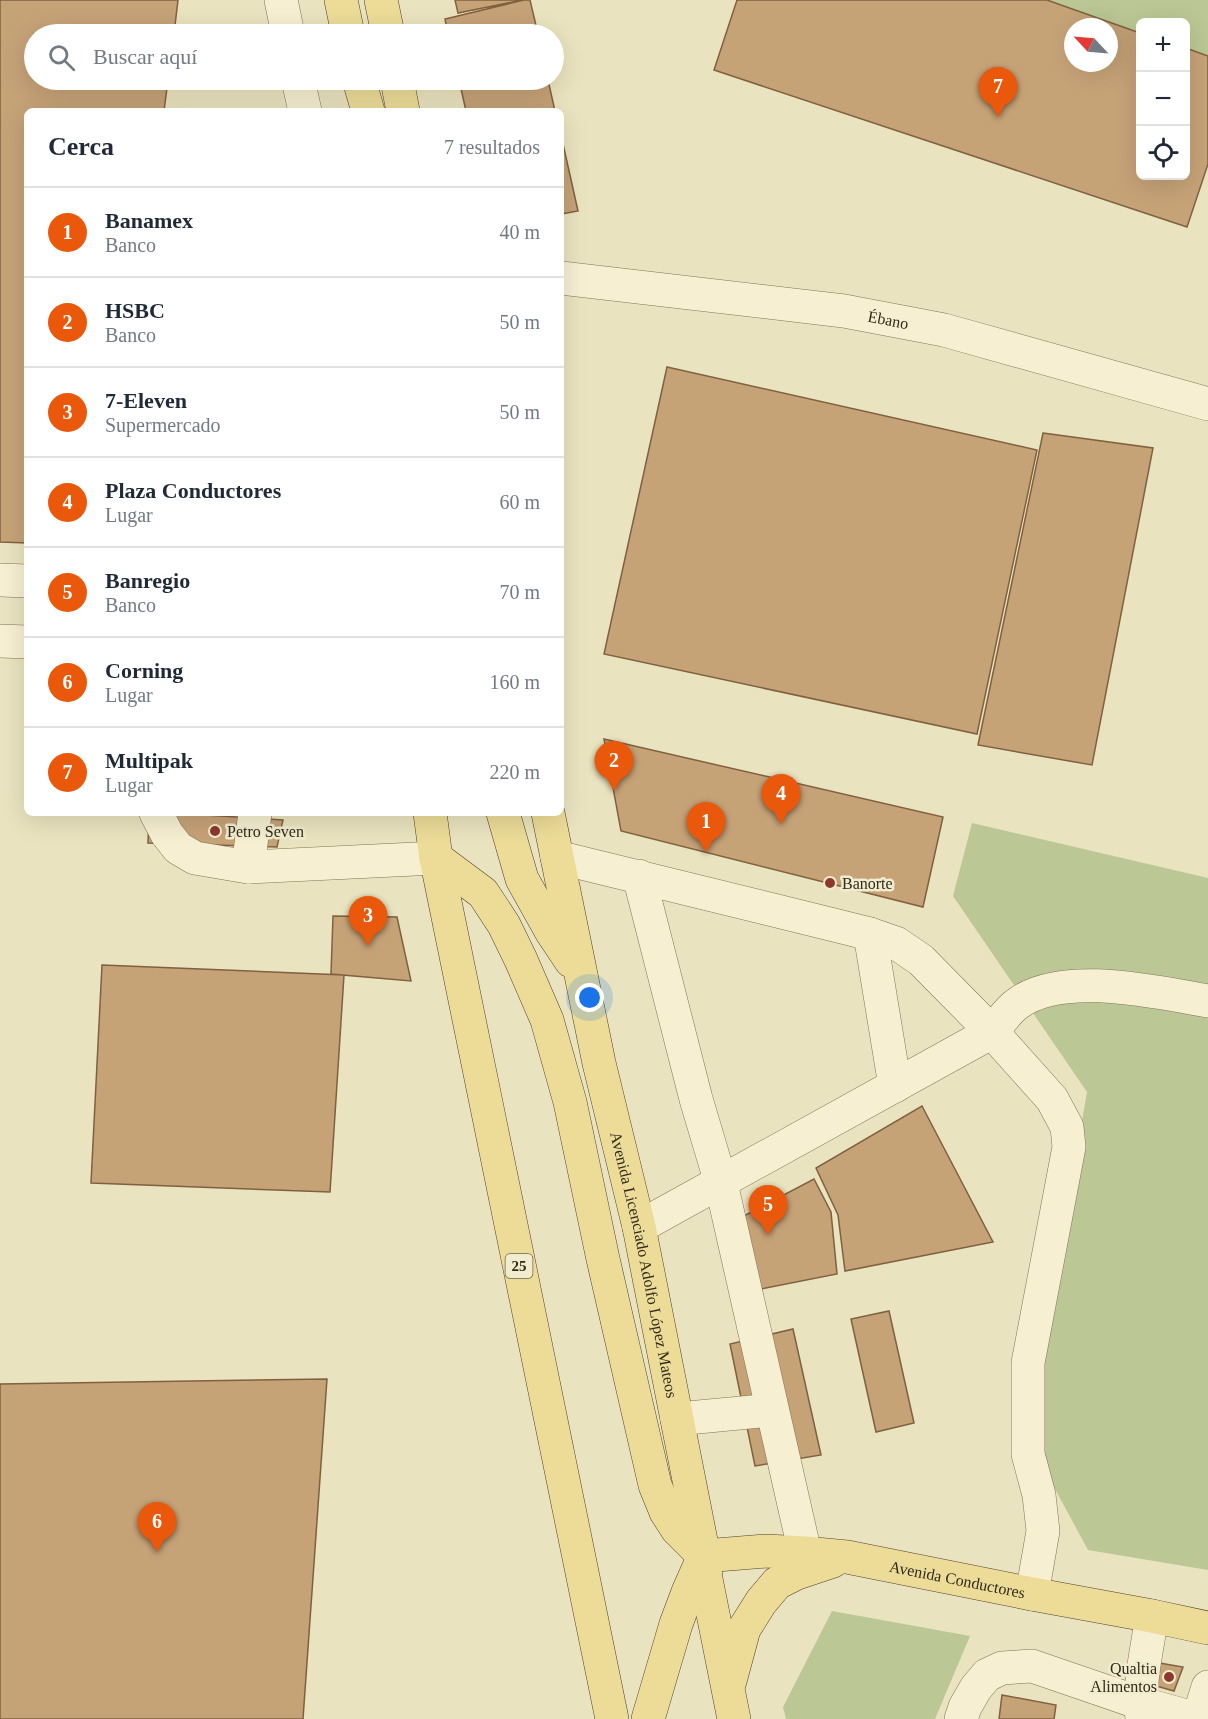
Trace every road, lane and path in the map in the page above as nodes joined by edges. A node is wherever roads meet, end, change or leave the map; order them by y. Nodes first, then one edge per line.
1 (281, 0) edge
2 (341, 0) edge
3 (381, 0) edge
4 (286, 24) edge
5 (346, 24) edge
6 (386, 24) edge
7 (300, 90) edge
8 (348, 90) edge
9 (362, 90) edge
10 (399, 90) edge
11 (304, 108) edge
12 (345, 108) edge
13 (367, 108) edge
14 (402, 108) edge
15 (564, 278) edge
16 (1208, 404) edge
17 (0, 580) edge
18 (24, 581) edge
19 (0, 641) edge
20 (24, 642) edge
21 (158, 816) edge
22 (255, 816) edge
23 (430, 816) edge
24 (504, 816) edge
25 (549, 816) edge
26 (557, 857) junction
27 (436, 858) junction
28 (248, 867) junction
29 (639, 876) junction
30 (870, 934) junction
31 (582, 978) junction
32 (1208, 1001) edge
33 (992, 1032) junction
34 (895, 1086) junction
35 (721, 1183) junction
36 (639, 1227) junction
37 (772, 1410) junction
38 (677, 1419) junction
39 (805, 1552) junction
40 (704, 1556) junction
41 (847, 1557) junction
42 (1032, 1594) junction
43 (1152, 1616) junction
44 (1208, 1628) edge
45 (1208, 1687) edge
46 (731, 1704) edge
47 (1141, 1711) edge
48 (612, 1719) edge
49 (648, 1719) edge
50 (961, 1719) edge
51 (1198, 1719) edge

1 - 4 street
2 - 5 main road
3 - 6 main road
7 - 11 street
8 - 12 main road
9 - 13 main road
10 - 14 main road
15 - 16 street, Ébano
17 - 18 street
19 - 20 street
21 - 28 street
22 - 28 street
23 - 27 main road, 25
24 - 31 main road
25 - 26 main road, Avenida Licenciado Adolfo López Mateos
26 - 29 street
26 - 31 main road, Avenida Licenciado Adolfo López Mateos
27 - 28 street
27 - 40 main road
27 - 48 main road, 25
29 - 30 street
29 - 35 street
30 - 33 street
30 - 34 street
31 - 36 main road, Avenida Licenciado Adolfo López Mateos
32 - 33 street
33 - 34 street
33 - 42 street
34 - 35 street
35 - 36 street
35 - 37 street
36 - 38 main road, Avenida Licenciado Adolfo López Mateos
37 - 38 street
37 - 39 street
38 - 40 main road, Avenida Licenciado Adolfo López Mateos
39 - 40 main road, Avenida Conductores
39 - 41 main road, Avenida Conductores
40 - 46 main road, Avenida Licenciado Adolfo López Mateos
40 - 49 main road
41 - 42 main road, Avenida Conductores
41 - 46 main road
42 - 43 main road, Avenida Conductores
43 - 44 main road, Avenida Conductores
43 - 47 street
45 - 51 street
47 - 50 street
47 - 51 street

